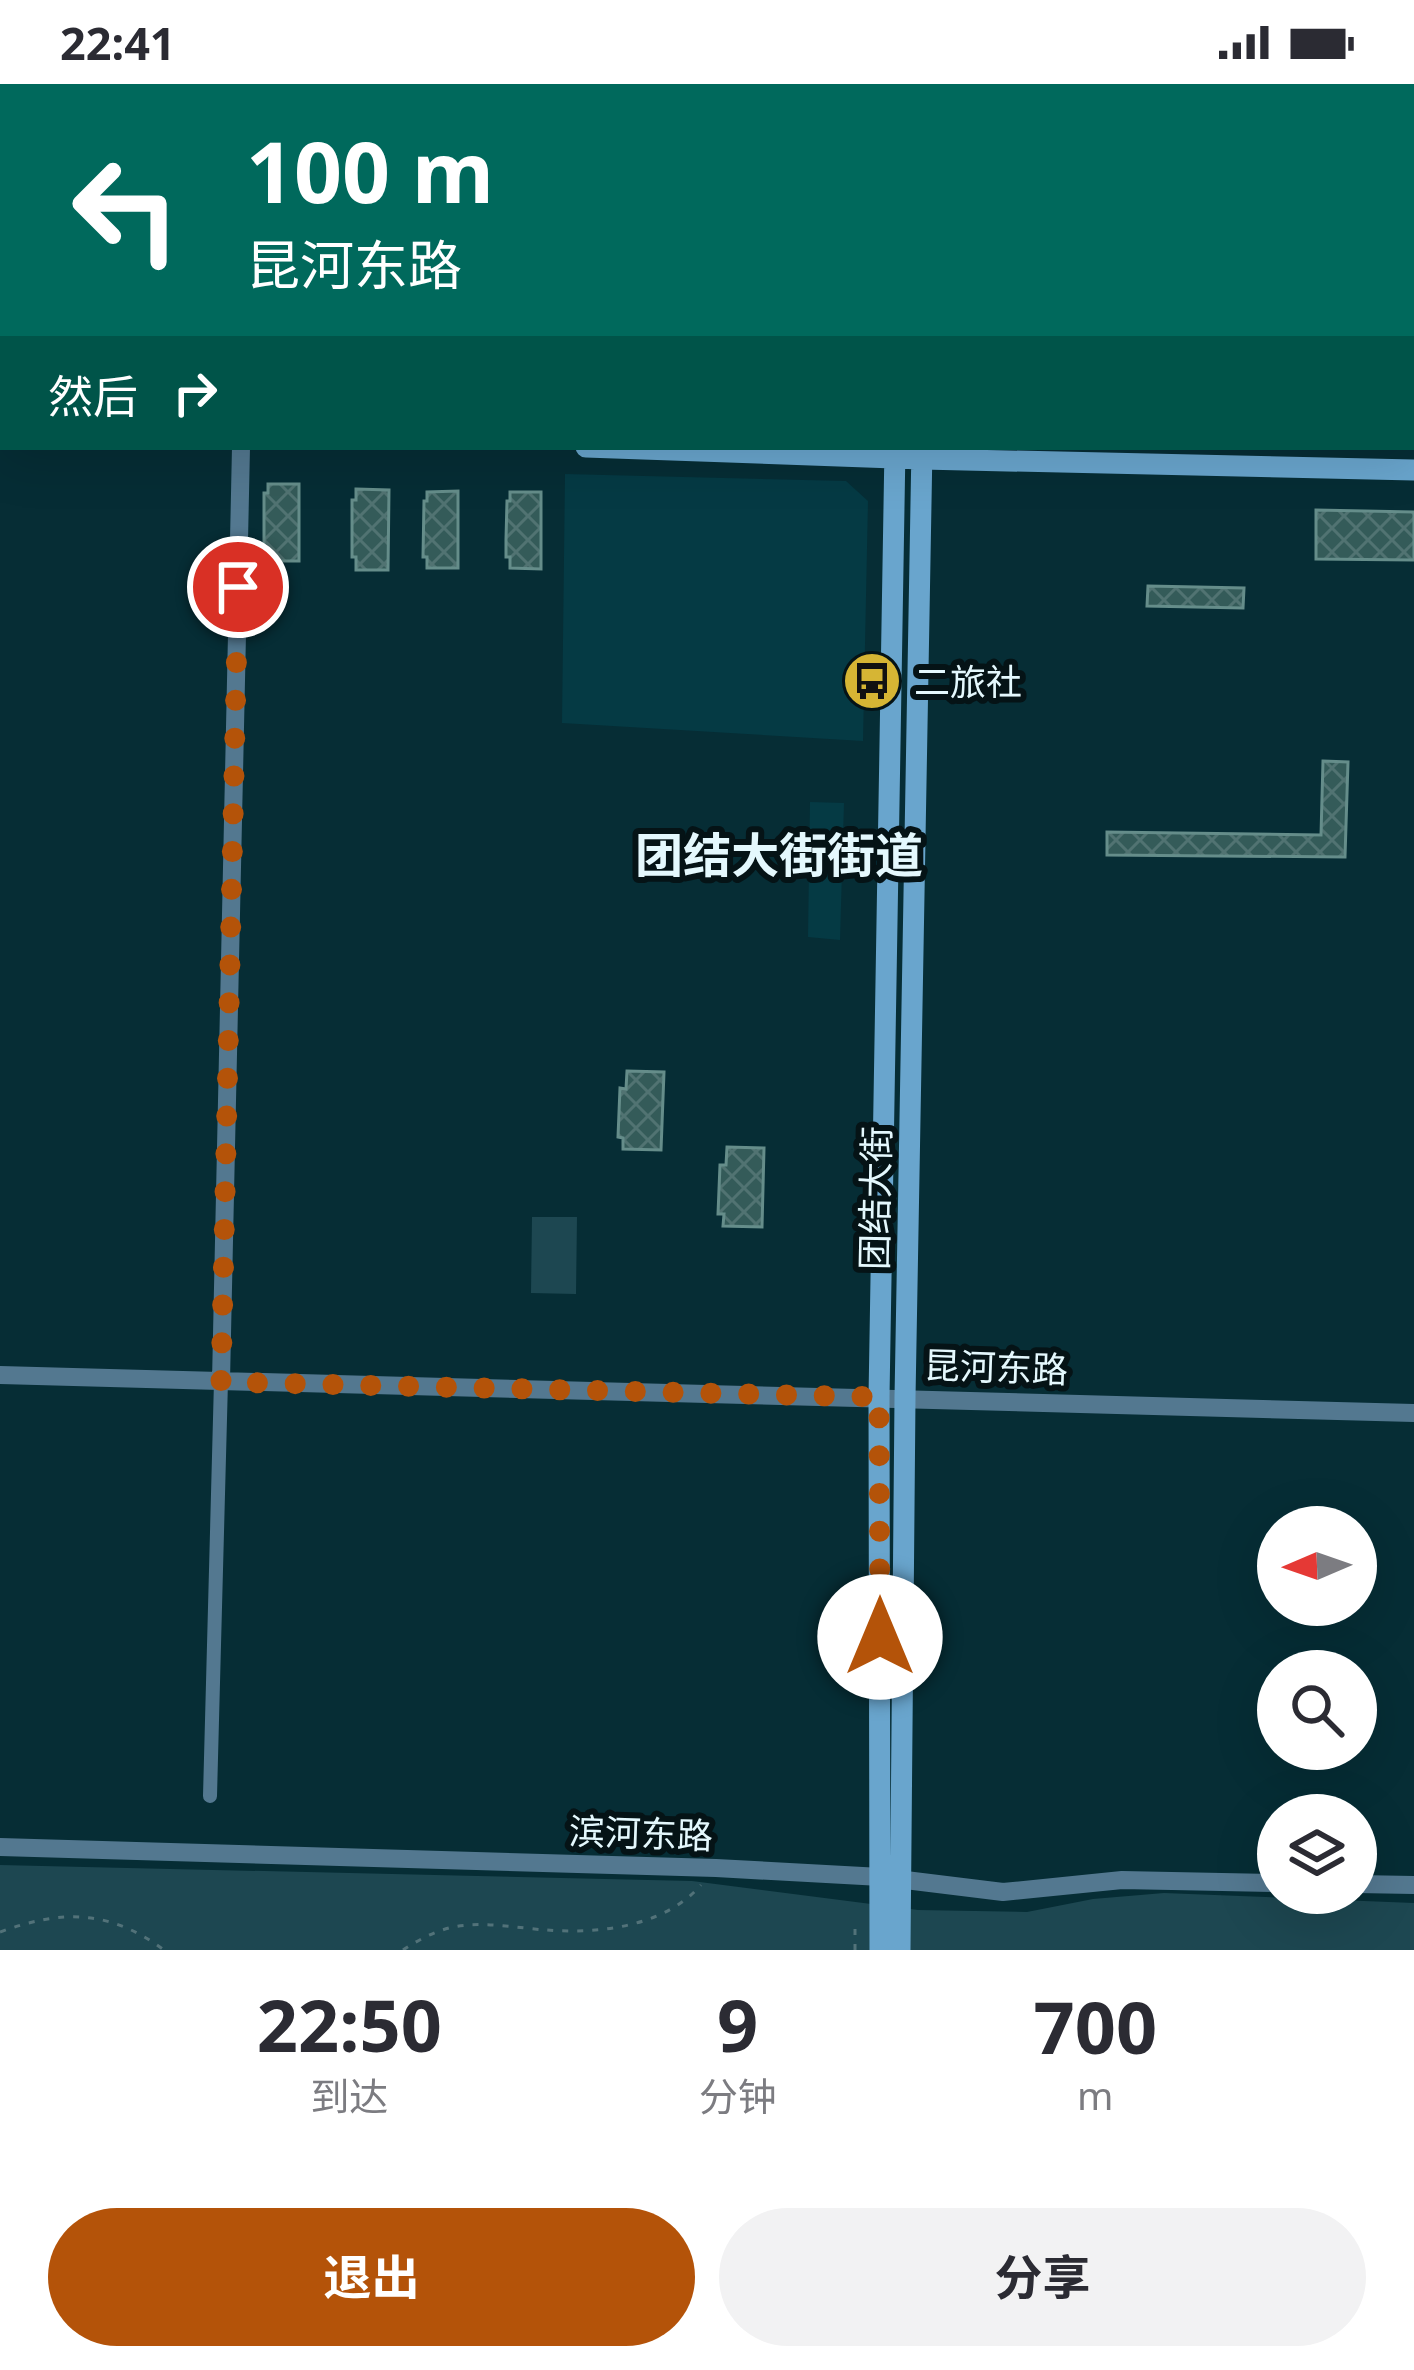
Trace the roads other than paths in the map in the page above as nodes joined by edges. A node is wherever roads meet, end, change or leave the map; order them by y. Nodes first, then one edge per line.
1 (241, 450) edge
2 (771, 450) edge
3 (895, 452) edge
4 (922, 453) edge
5 (1414, 470) edge
6 (0, 1375) edge
7 (221, 1382) junction
8 (879, 1397) junction
9 (904, 1398) junction
10 (1414, 1412) edge
11 (210, 1796) dead end
12 (0, 1847) edge
13 (891, 1878) junction
14 (1257, 1883) edge
15 (1377, 1885) edge
16 (1414, 1886) edge
17 (880, 1950) edge
18 (900, 1950) edge

1 - 7 street
2 - 3 main road
3 - 4 main road
3 - 8 main road, 团结大街
4 - 5 main road
4 - 9 main road, 团结大街
6 - 7 street, 昆河东路
7 - 8 street, 昆河东路
7 - 11 street
8 - 9 street, 昆河东路
8 - 13 main road, 团结大街
9 - 10 street, 昆河东路
9 - 13 main road, 团结大街
12 - 13 street, 滨河东路
13 - 14 street, 滨河东路
13 - 17 main road, 团结大街
13 - 18 main road, 团结大街
15 - 16 street

